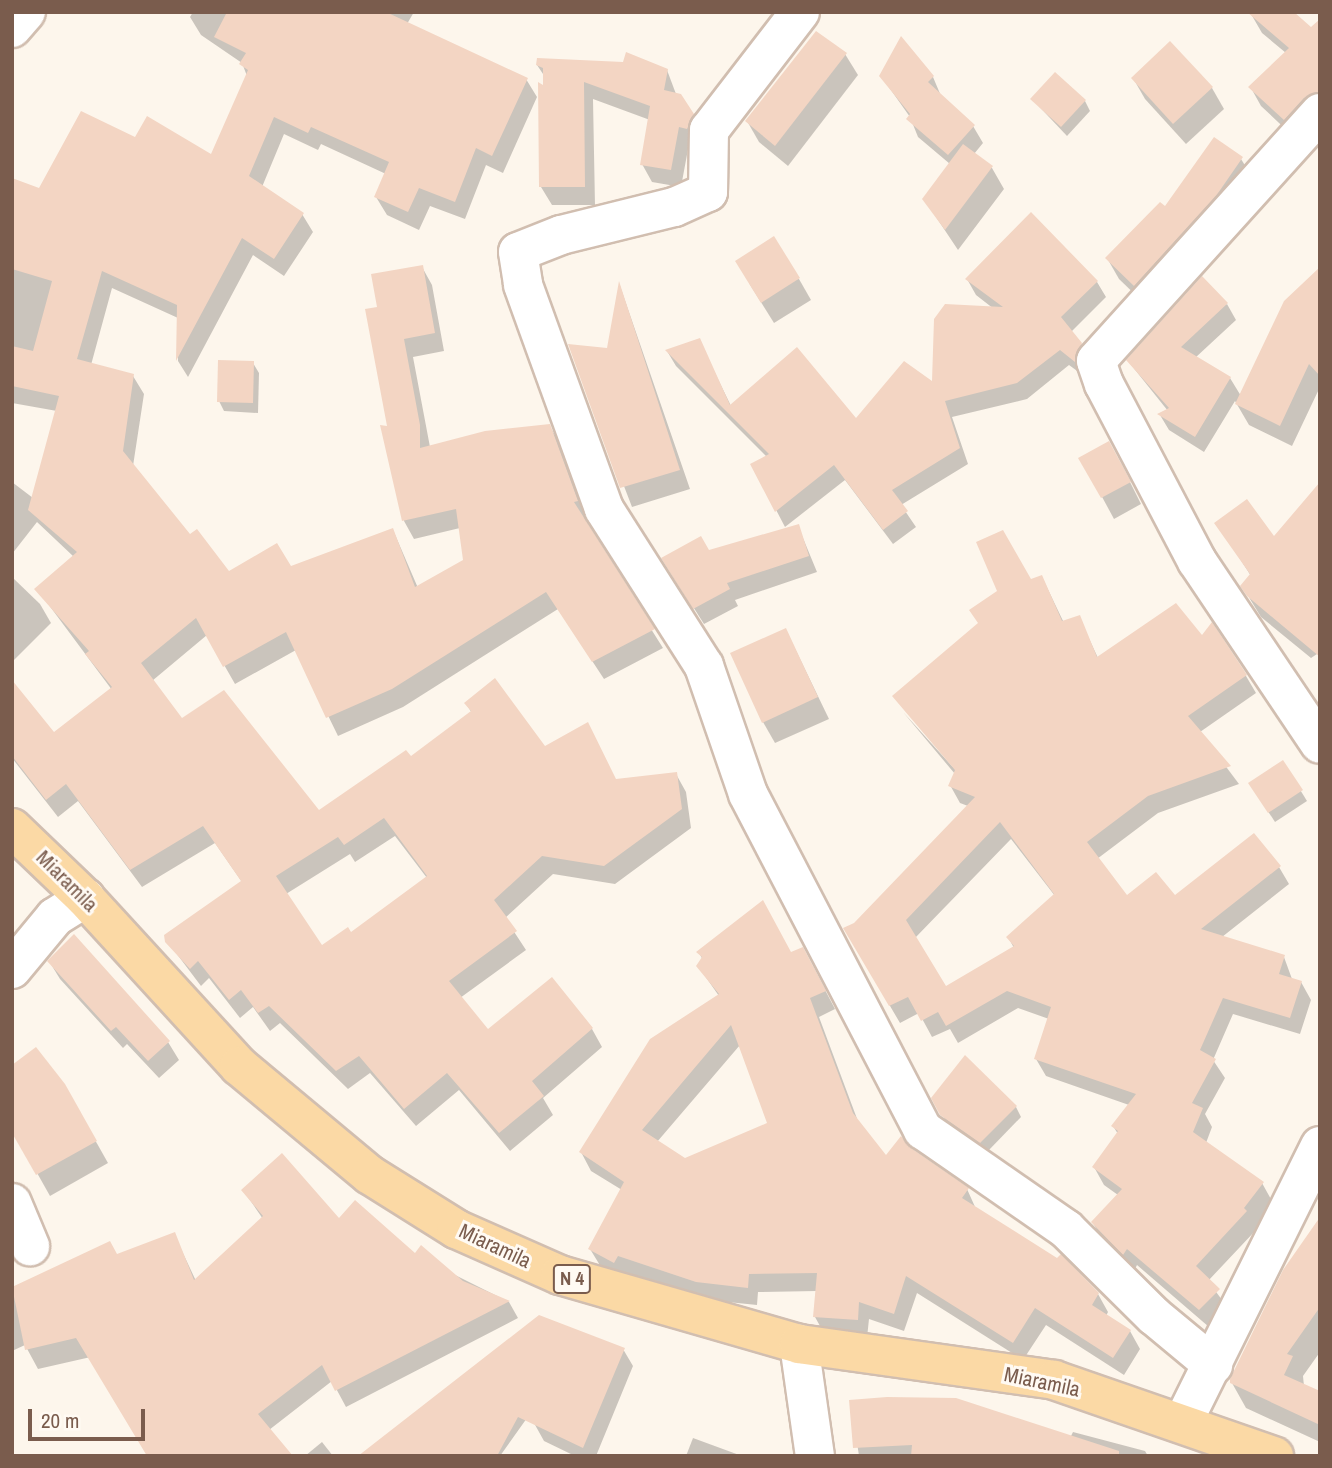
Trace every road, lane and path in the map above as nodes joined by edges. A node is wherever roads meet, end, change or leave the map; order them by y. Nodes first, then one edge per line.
1 (26, 12) edge
2 (800, 12) edge
3 (12, 28) edge
4 (1320, 113) edge
5 (1320, 744) edge
6 (12, 828) edge
7 (85, 898) junction
8 (12, 969) edge
9 (1320, 1146) edge
10 (12, 1203) edge
11 (30, 1246) dead end
12 (799, 1344) junction
13 (1213, 1365) junction
14 (1183, 1422) junction
15 (815, 1456) edge
16 (1274, 1456) edge

1 - 3 street
2 - 13 street
4 - 5 street
6 - 7 main road, Miaramila / N 4
7 - 8 street
7 - 12 main road, Miaramila / N 4
9 - 13 street
10 - 11 street
12 - 14 main road, Miaramila / N 4
12 - 15 street
13 - 14 street
14 - 16 main road, Miaramila / N 4

